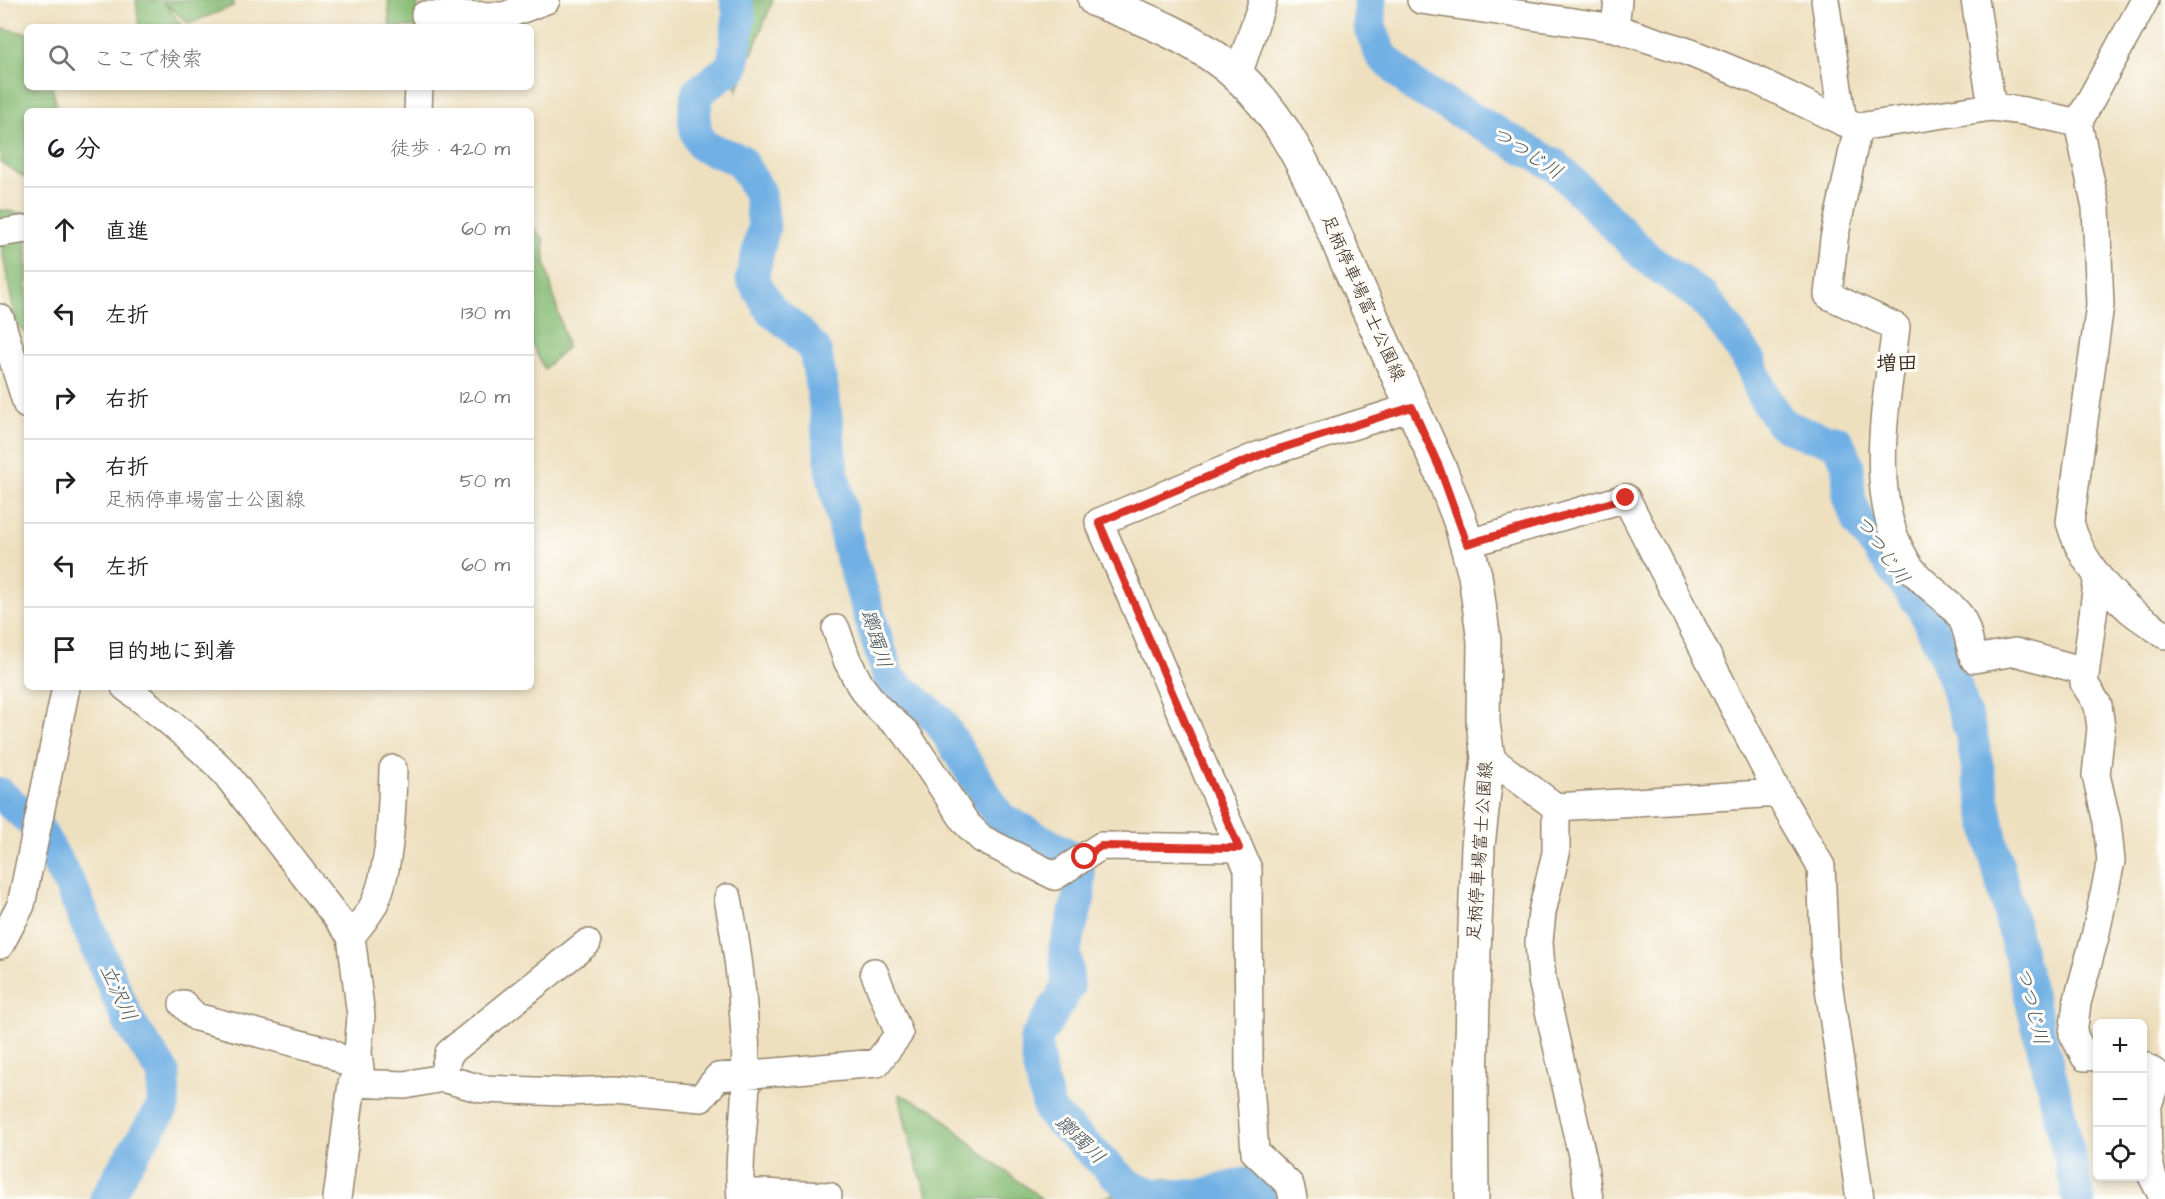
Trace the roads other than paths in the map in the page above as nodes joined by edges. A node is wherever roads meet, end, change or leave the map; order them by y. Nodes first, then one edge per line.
1 (546, 0) edge
2 (1095, 0) edge
3 (1263, 0) edge
4 (1421, 0) edge
5 (1618, 0) edge
6 (1825, 0) edge
7 (1975, 0) edge
8 (2145, 0) edge
9 (425, 14) edge
10 (1615, 28) junction
11 (1238, 75) junction
12 (419, 90) edge
13 (1992, 107) junction
14 (418, 108) edge
15 (2078, 123) junction
16 (1851, 125) junction
17 (24, 229) edge
18 (0, 233) edge
19 (0, 318) edge
20 (24, 395) edge
21 (1412, 407) junction
22 (1467, 544) junction
23 (2098, 576) junction
24 (836, 628) dead end
25 (2165, 635) edge
26 (2085, 671) junction
27 (65, 690) edge
28 (129, 690) edge
29 (1488, 757) junction
30 (393, 769) dead end
31 (1778, 793) junction
32 (1556, 807) junction
33 (1239, 848) junction
34 (728, 898) dead end
35 (351, 936) junction
36 (587, 943) dead end
37 (0, 945) edge
38 (874, 972) dead end
39 (183, 1004) dead end
40 (2093, 1056) edge
41 (2158, 1071) edge
42 (356, 1076) junction
43 (746, 1076) junction
44 (441, 1077) junction
45 (741, 1196) edge
46 (828, 1196) dead end
47 (337, 1199) edge
48 (1293, 1199) edge
49 (1472, 1199) edge
50 (1589, 1199) edge
51 (1860, 1199) edge
52 (2164, 1199) edge

1 - 9 street
2 - 11 main road, 足柄停車場富士公園線
3 - 11 street
4 - 10 street
5 - 10 street
6 - 16 street
7 - 13 street
8 - 15 street
10 - 16 street
11 - 21 main road, 足柄停車場富士公園線
12 - 14 street
13 - 15 street
13 - 16 street
15 - 23 street
16 - 26 street
17 - 18 street
19 - 20 street
21 - 22 main road, 足柄停車場富士公園線
21 - 33 street
22 - 29 main road, 足柄停車場富士公園線
22 - 31 street
23 - 25 street
23 - 26 street
24 - 33 street
26 - 40 street
27 - 37 street
28 - 35 street
29 - 32 street
29 - 49 main road, 足柄停車場富士公園線
30 - 35 street
31 - 32 street
31 - 51 street
32 - 50 street
33 - 48 street
34 - 43 street
35 - 42 street
36 - 44 street
38 - 43 street
39 - 42 street
41 - 52 street
42 - 44 street
42 - 47 street
43 - 44 street
43 - 45 street
45 - 46 street

